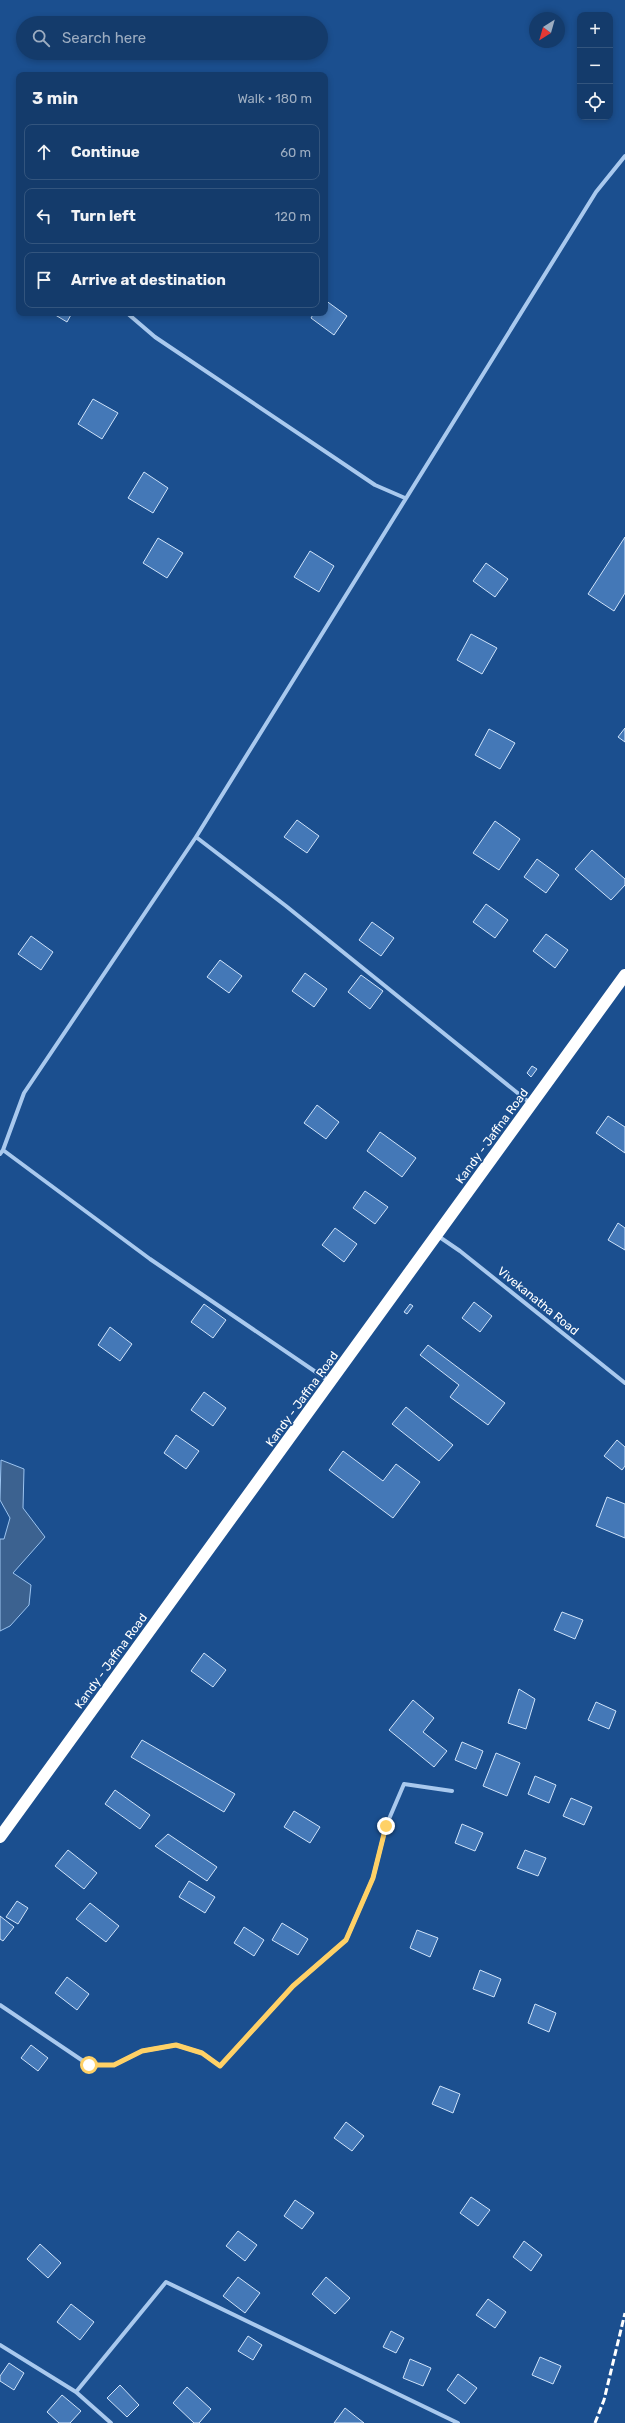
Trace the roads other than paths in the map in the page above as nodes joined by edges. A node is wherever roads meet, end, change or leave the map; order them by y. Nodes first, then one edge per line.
1 (625, 156) edge
2 (131, 316) edge
3 (405, 498) junction
4 (196, 837) junction
5 (625, 976) edge
6 (532, 1105) junction
7 (2, 1152) edge
8 (438, 1236) junction
9 (331, 1382) junction
10 (625, 1383) edge
11 (452, 1791) dead end
12 (0, 1837) edge
13 (0, 2004) edge
14 (0, 2345) edge
15 (76, 2392) junction
16 (111, 2423) edge
17 (458, 2423) edge

1 - 3 street
2 - 3 street
3 - 4 street
4 - 6 street
4 - 7 street
5 - 6 highway, Kandy - Jaffna Road
6 - 8 highway, Kandy - Jaffna Road
7 - 9 street
8 - 9 highway, Kandy - Jaffna Road
8 - 10 street, Vivekanatha Road
9 - 12 highway, Kandy - Jaffna Road
11 - 13 street
14 - 15 street
15 - 16 street
15 - 17 street

